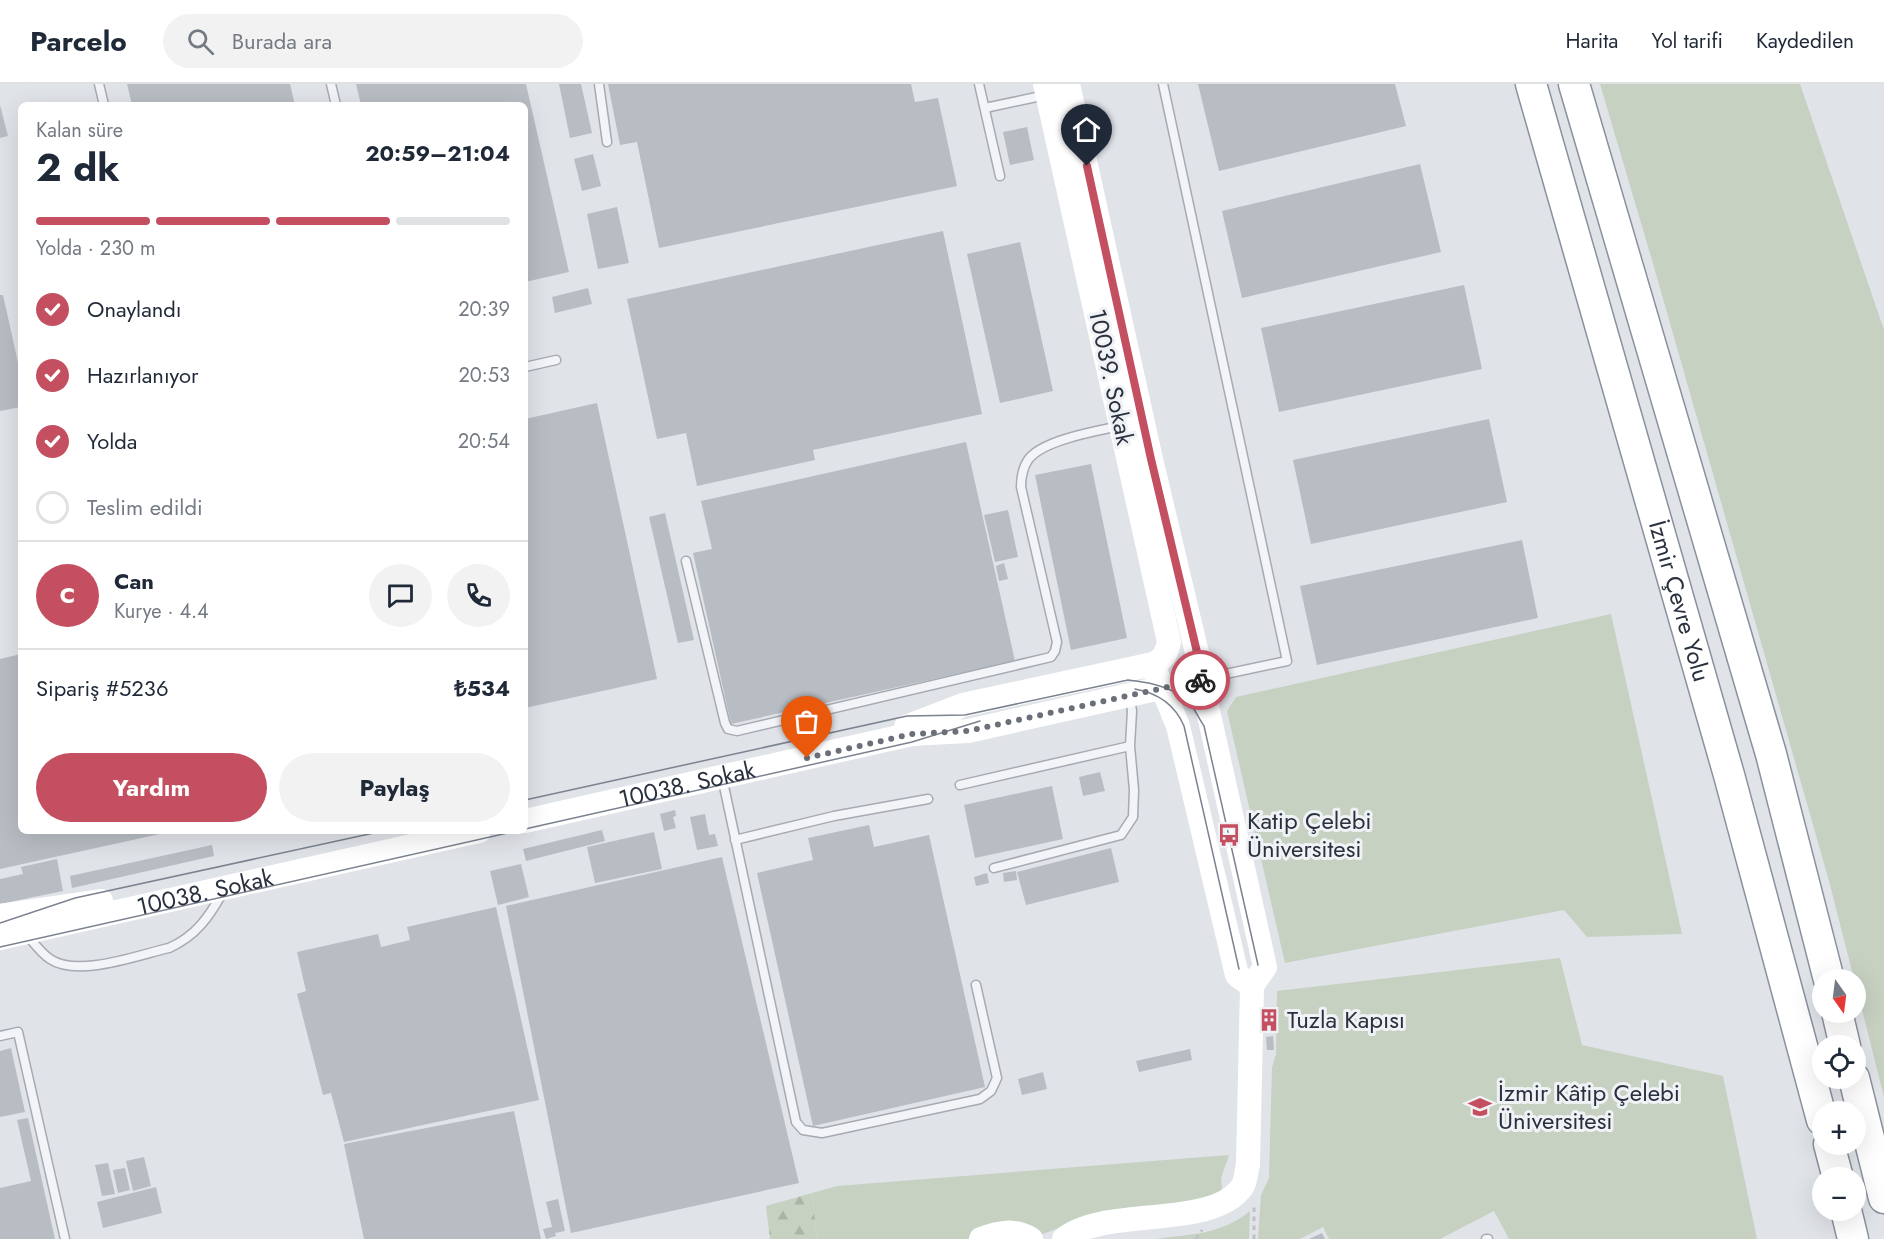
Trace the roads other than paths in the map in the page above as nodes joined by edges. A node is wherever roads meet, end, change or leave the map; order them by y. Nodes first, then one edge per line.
1 (99, 84) edge
2 (332, 84) edge
3 (599, 84) edge
4 (979, 84) edge
5 (1163, 84) edge
6 (1531, 84) edge
7 (1574, 84) edge
8 (1054, 87) edge
9 (103, 102) edge
10 (335, 102) edge
11 (985, 108) junction
12 (606, 142) dead end
13 (1000, 176) dead end
14 (556, 360) dead end
15 (528, 366) edge
16 (1122, 426) junction
17 (686, 561) dead end
18 (1153, 664) junction
19 (1201, 680) junction
20 (1162, 688) junction
21 (1129, 696) junction
22 (1130, 746) junction
23 (722, 777) junction
24 (960, 785) dead end
25 (928, 799) dead end
26 (528, 808) edge
27 (528, 820) edge
28 (409, 834) edge
29 (466, 834) edge
30 (735, 840) junction
31 (994, 868) dead end
32 (226, 888) junction
33 (0, 916) edge
34 (25, 932) junction
35 (0, 938) edge
36 (1826, 969) edge
37 (976, 985) dead end
38 (1252, 986) junction
39 (0, 1036) edge
40 (1857, 1089) edge
41 (1817, 1101) edge
42 (1884, 1198) edge
43 (1849, 1221) edge
44 (65, 1239) edge
45 (981, 1239) edge
46 (1031, 1239) edge
47 (1064, 1239) edge
48 (1853, 1239) edge

1 - 9 lane
2 - 10 lane
3 - 12 lane
4 - 11 lane
5 - 19 lane
6 - 41 highway, İzmir Çevre Yolu
7 - 36 highway, İzmir Çevre Yolu
8 - 11 lane
8 - 16 street, 10039. Sokak
8 - 19 street, 10039. Sokak
11 - 13 lane
14 - 15 lane
16 - 17 lane
16 - 18 street, 10039. Sokak
18 - 19 street
18 - 20 street
18 - 26 street, 10038. Sokak
19 - 20 street, 10038. Sokak
19 - 38 street, 10039. Sokak
20 - 21 street, 10038. Sokak
20 - 38 street
21 - 22 lane
21 - 23 street, 10038. Sokak
22 - 24 lane
22 - 31 lane
23 - 27 street, 10038. Sokak
23 - 30 lane
25 - 30 lane
28 - 33 street, 10038. Sokak
29 - 32 street, 10038. Sokak
30 - 37 lane
32 - 34 street, 10038. Sokak
32 - 34 lane
34 - 35 street, 10038. Sokak
38 - 47 street
39 - 44 lane
40 - 42 highway
43 - 48 highway
45 - 46 street

